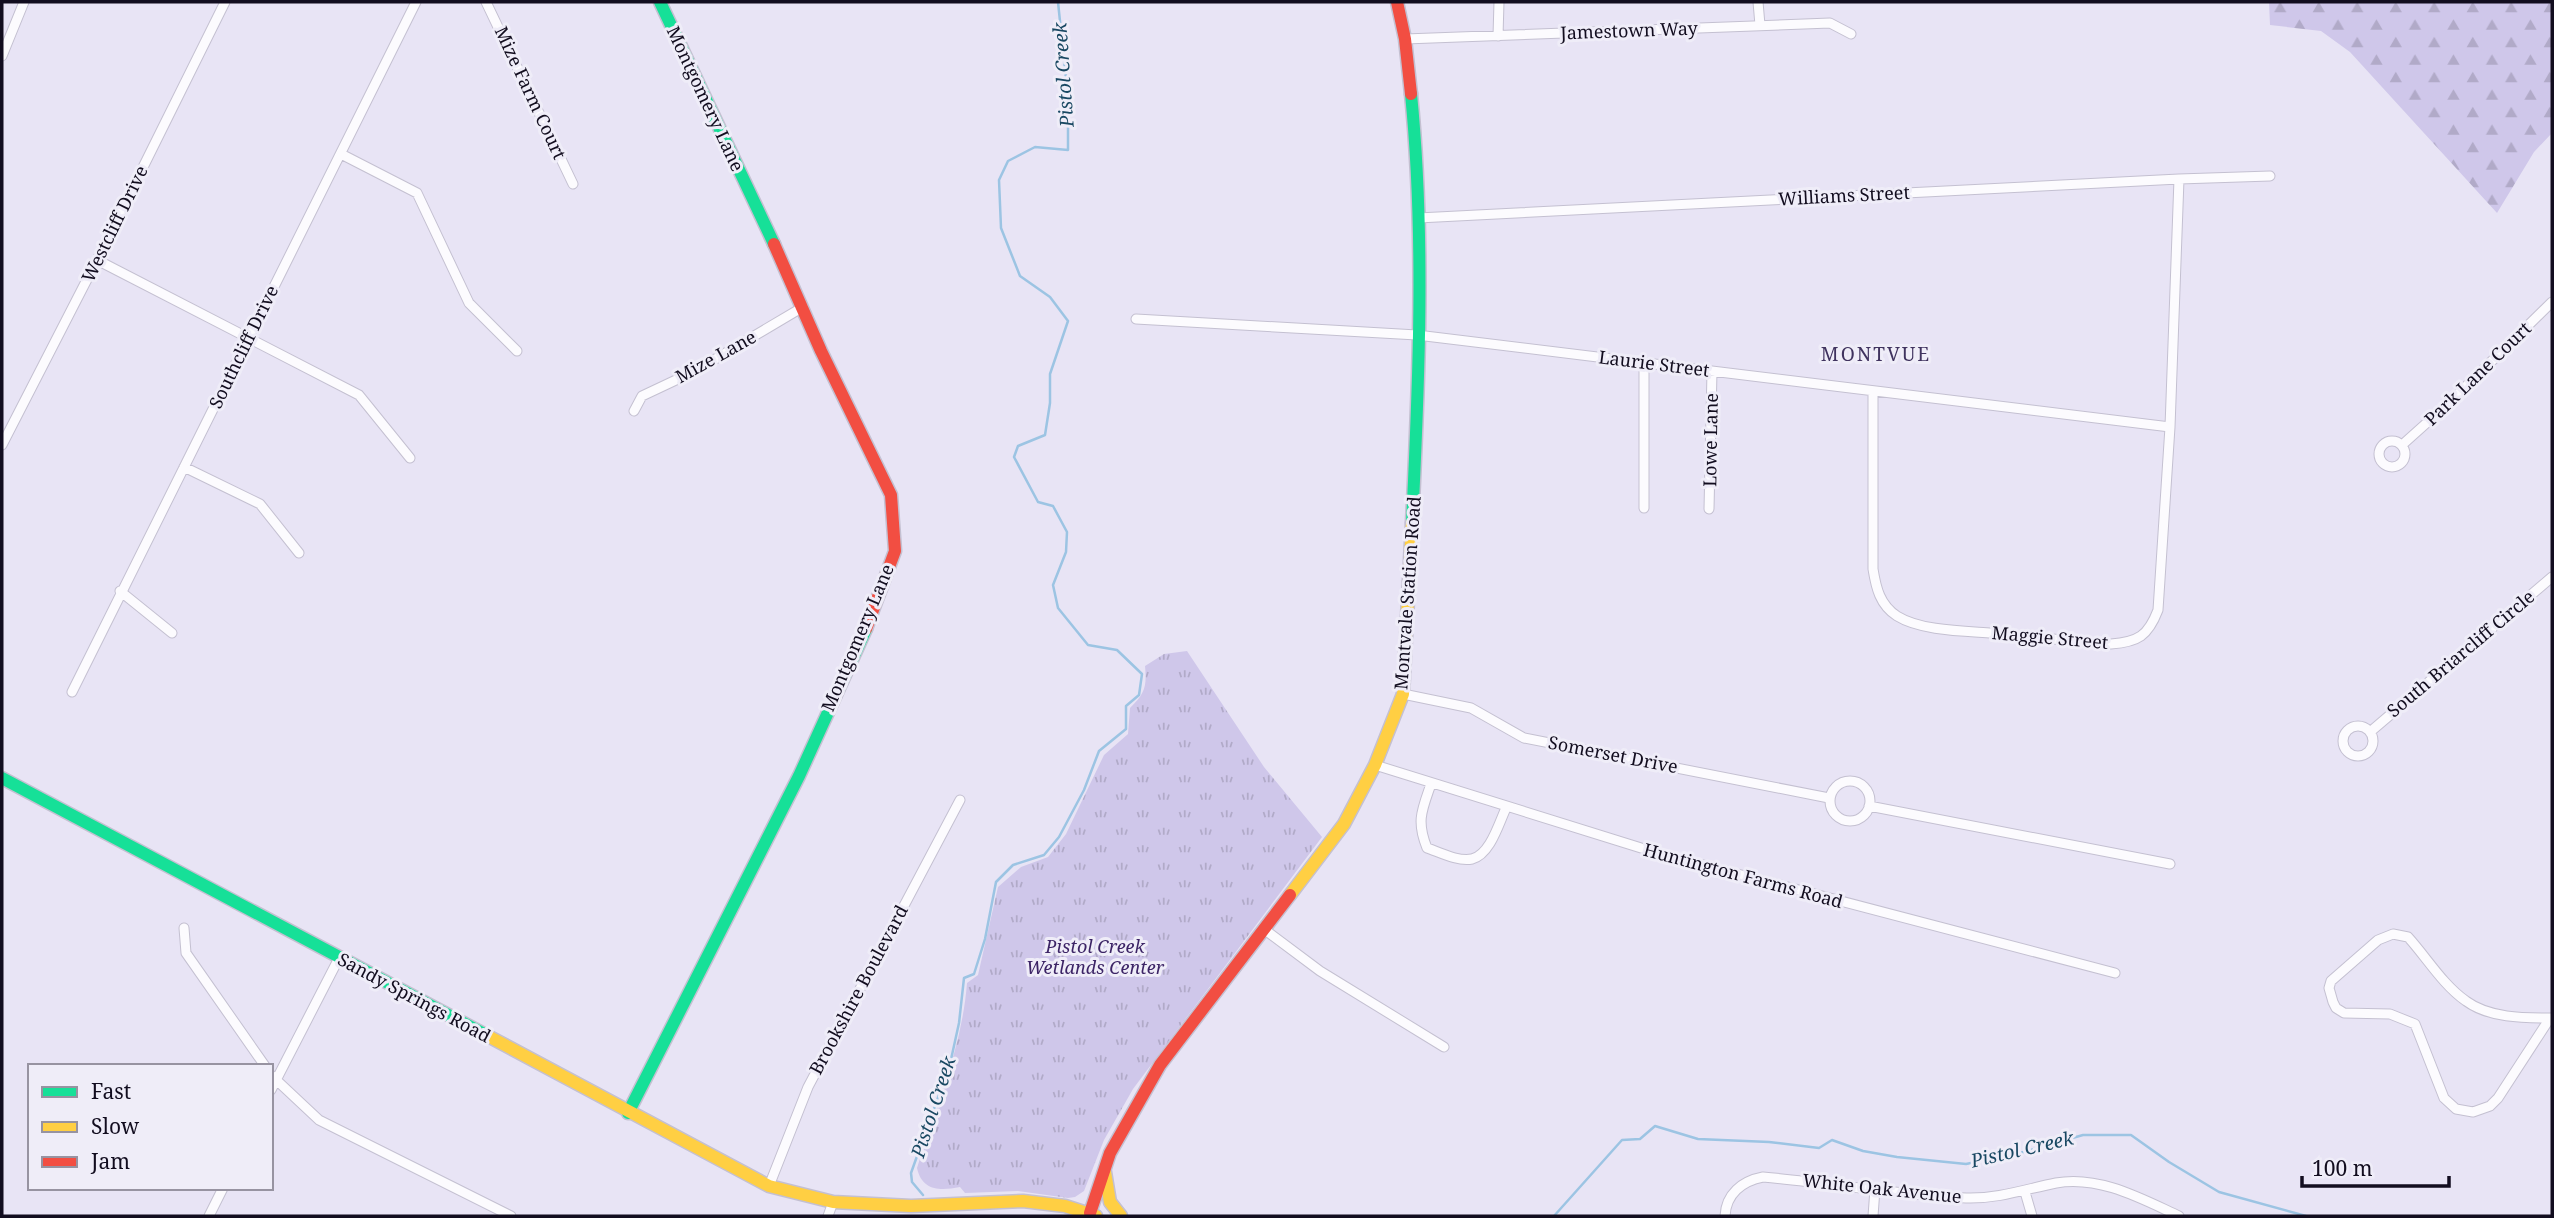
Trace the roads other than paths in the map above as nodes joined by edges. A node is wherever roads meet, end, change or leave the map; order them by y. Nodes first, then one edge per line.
1 (24, 2) edge
2 (225, 2) edge
3 (416, 2) edge
4 (486, 2) edge
5 (660, 2) edge
6 (1397, 2) edge
7 (1499, 2) edge
8 (1758, 2) edge
9 (1760, 25) junction
10 (1851, 34) dead end
11 (1498, 36) junction
12 (1405, 39) junction
13 (2, 56) edge
14 (341, 154) junction
15 (2270, 176) dead end
16 (2179, 179) junction
17 (573, 184) dead end
18 (1418, 218) junction
19 (97, 260) junction
20 (2552, 302) edge
21 (803, 307) junction
22 (1136, 319) dead end
23 (1417, 335) junction
24 (247, 339) junction
25 (517, 351) dead end
26 (1644, 363) junction
27 (1712, 371) junction
28 (1873, 391) junction
29 (634, 411) dead end
30 (2169, 427) junction
31 (2, 445) edge
32 (2402, 445) dead end
33 (410, 458) dead end
34 (184, 467) junction
35 (1644, 508) dead end
36 (1709, 509) dead end
37 (299, 553) dead end
38 (2552, 577) edge
39 (120, 592) junction
40 (172, 633) dead end
41 (72, 692) dead end
42 (1403, 694) junction
43 (2370, 732) dead end
44 (1375, 765) junction
45 (2, 778) edge
46 (1431, 784) junction
47 (1829, 798) junction
48 (960, 800) dead end
49 (1870, 806) junction
50 (1506, 808) junction
51 (2170, 864) dead end
52 (184, 928) dead end
53 (1265, 930) junction
54 (339, 958) junction
55 (2115, 973) dead end
56 (2551, 1018) edge
57 (1444, 1046) dead end
58 (264, 1064) edge
59 (273, 1082) edge
60 (628, 1112) junction
61 (1105, 1171) junction
62 (769, 1186) junction
63 (1875, 1189) junction
64 (222, 1190) edge
65 (2025, 1192) junction
66 (833, 1202) junction
67 (1093, 1215) edge
68 (209, 1216) edge
69 (511, 1216) edge
70 (828, 1216) edge
71 (1121, 1216) edge
72 (1725, 1216) edge
73 (1873, 1216) edge
74 (2032, 1216) edge
75 (2179, 1216) edge

1 - 13 street
2 - 19 street, Westcliff Drive
3 - 14 street, Southcliff Drive
4 - 17 street, Mize Farm Court
5 - 21 street, Montgomery Lane
6 - 12 street, Montvale Station Road
7 - 11 street
8 - 9 street
9 - 10 street, Jamestown Way
9 - 11 street, Jamestown Way
11 - 12 street, Jamestown Way
12 - 18 street, Montvale Station Road
14 - 24 street, Southcliff Drive
14 - 25 street
15 - 16 street, Williams Street
16 - 18 street, Williams Street
16 - 30 street, Maggie Street
18 - 23 street, Montvale Station Road
19 - 24 street
19 - 31 street, Westcliff Drive
20 - 32 street, Park Lane Court
21 - 29 street, Mize Lane
21 - 60 street, Montgomery Lane
22 - 23 street, Laurie Street
23 - 26 street, Laurie Street
23 - 42 street, Montvale Station Road
24 - 33 street
24 - 34 street, Southcliff Drive
26 - 27 street, Laurie Street
26 - 35 street
27 - 28 street, Laurie Street
27 - 36 street, Lowe Lane
28 - 30 street, Laurie Street
28 - 30 street, Maggie Street
34 - 37 street
34 - 39 street, Southcliff Drive
38 - 43 street, South Briarcliff Circle
39 - 40 street
39 - 41 street, Southcliff Drive
42 - 44 street, Montvale Station Road
42 - 47 street, Somerset Drive
44 - 46 street, Huntington Farms Road
44 - 53 street, Montvale Station Road
45 - 54 street, Sandy Springs Road
46 - 50 street, Huntington Farms Road
46 - 50 street
47 - 49 street
47 - 49 street
48 - 62 street, Brookshire Boulevard
49 - 51 street
50 - 55 street, Huntington Farms Road
52 - 58 street
53 - 57 street
53 - 61 street, Montvale Station Road
54 - 59 street
54 - 60 street, Sandy Springs Road
56 - 56 street
59 - 69 street
60 - 62 street, Sandy Springs Road
61 - 67 street, Montvale Station Road
61 - 71 street
62 - 66 street, Sandy Springs Road
63 - 65 street, White Oak Avenue
63 - 72 street, White Oak Avenue
63 - 73 street
64 - 68 street
65 - 74 street
65 - 75 street, White Oak Avenue
66 - 67 street, Sandy Springs Road
66 - 70 street

